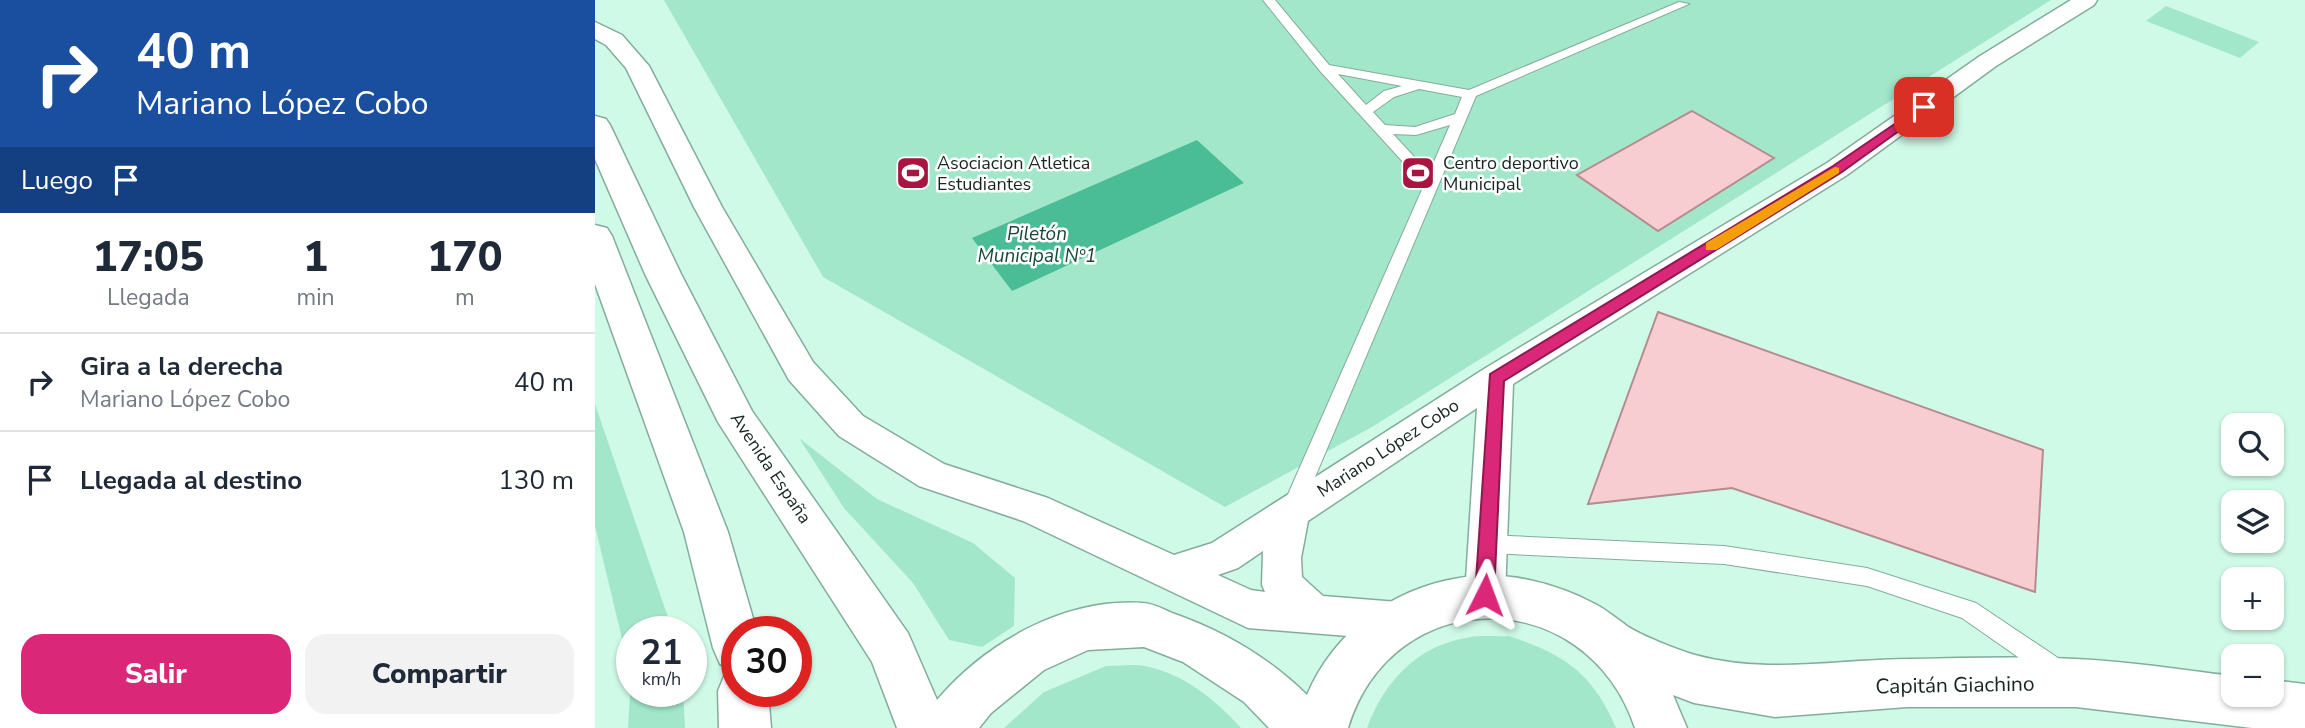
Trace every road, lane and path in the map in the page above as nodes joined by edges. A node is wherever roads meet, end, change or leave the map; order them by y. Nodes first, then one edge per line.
1 (1269, 0) edge
2 (2086, 0) edge
3 (1683, 4) dead end
4 (595, 29) edge
5 (1325, 68) junction
6 (1417, 84) junction
7 (1470, 94) junction
8 (1365, 112) junction
9 (1460, 117) junction
10 (595, 125) edge
11 (1381, 129) junction
12 (1431, 184) junction
13 (595, 236) edge
14 (1496, 378) junction
15 (1291, 511) junction
16 (1487, 544) junction
17 (1171, 575) junction
18 (1485, 595) junction
19 (1315, 615) junction
20 (728, 616) edge
21 (1398, 621) junction
22 (1613, 644) junction
23 (2076, 683) junction
24 (744, 707) edge
25 (2305, 709) edge
26 (745, 728) edge
27 (923, 728) edge
28 (947, 728) edge
29 (1304, 728) edge
30 (1322, 728) edge
31 (1661, 728) edge

1 - 5 lane
2 - 14 street, Mariano López Cobo
3 - 7 lane
4 - 17 street
5 - 6 lane
5 - 8 lane
6 - 7 lane
6 - 8 lane
7 - 9 lane
8 - 11 lane
9 - 11 lane
9 - 12 lane
10 - 27 main road, Avenida España
11 - 12 lane
12 - 15 lane
13 - 20 main road
14 - 15 street, Mariano López Cobo
14 - 16 street
15 - 17 street, Mariano López Cobo
15 - 19 street
16 - 18 street
16 - 23 lane
17 - 19 street
18 - 21 main road
18 - 22 main road
19 - 21 street
21 - 30 main road
22 - 23 main road, Capitán Giachino
22 - 31 main road
23 - 25 main road, Capitán Giachino
24 - 26 main road
28 - 29 main road

